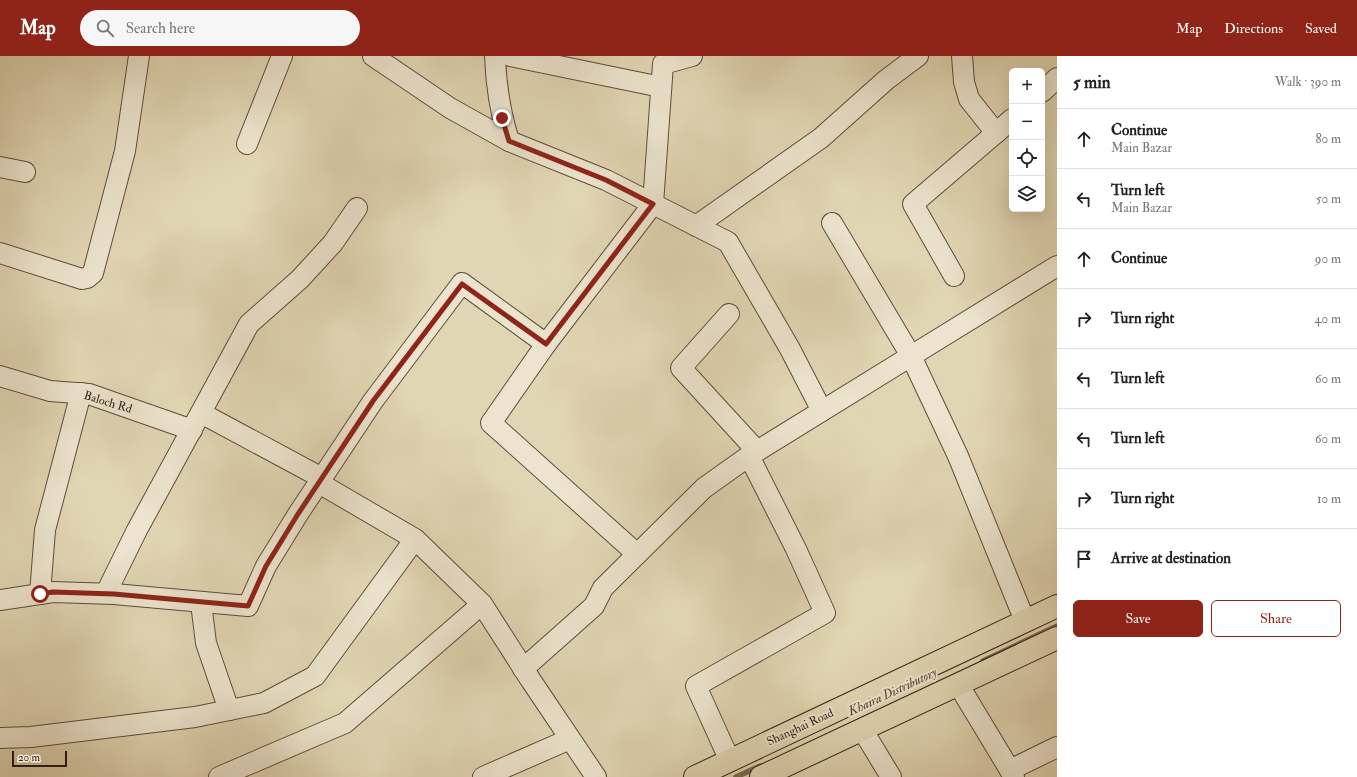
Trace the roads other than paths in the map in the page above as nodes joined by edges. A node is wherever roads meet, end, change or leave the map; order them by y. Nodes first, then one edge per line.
1 (139, 56) edge
2 (282, 56) edge
3 (373, 56) edge
4 (495, 56) edge
5 (510, 56) edge
6 (692, 56) edge
7 (918, 56) edge
8 (962, 56) edge
9 (662, 60) edge
10 (661, 87) junction
11 (1009, 122) edge
12 (996, 133) junction
13 (509, 141) junction
14 (247, 144) dead end
15 (0, 167) edge
16 (25, 172) dead end
17 (653, 204) junction
18 (357, 208) dead end
19 (832, 223) dead end
20 (696, 226) junction
21 (0, 253) edge
22 (1057, 266) edge
23 (954, 276) dead end
24 (729, 314) dead end
25 (546, 344) junction
26 (911, 356) junction
27 (0, 376) edge
28 (81, 394) junction
29 (822, 411) junction
30 (197, 422) junction
31 (753, 453) junction
32 (320, 481) junction
33 (415, 539) junction
34 (637, 554) junction
35 (106, 593) junction
36 (40, 594) junction
37 (0, 600) edge
38 (201, 603) junction
39 (482, 604) junction
40 (1057, 606) edge
41 (1025, 621) junction
42 (1057, 638) edge
43 (524, 669) junction
44 (958, 684) junction
45 (229, 710) junction
46 (862, 729) junction
47 (0, 738) edge
48 (570, 739) junction
49 (1057, 747) edge
50 (730, 761) junction
51 (1012, 774) edge
52 (219, 777) edge
53 (483, 777) edge
54 (596, 777) edge
55 (695, 777) edge
56 (761, 777) edge
57 (891, 777) edge

1 - 21 street
2 - 14 street
3 - 13 street
4 - 13 street
5 - 10 street
6 - 9 street
7 - 20 street
8 - 12 street
9 - 10 street
10 - 17 street
11 - 12 street
12 - 23 street
13 - 17 street
15 - 16 street
17 - 20 street
17 - 25 street
18 - 30 street
19 - 26 street
20 - 29 street
22 - 26 street
24 - 31 street
25 - 32 street
25 - 34 street
26 - 29 street
26 - 41 street
27 - 28 street, Baloch Rd
28 - 30 street, Baloch Rd
28 - 36 street
29 - 31 street
30 - 32 street, Baloch Rd
30 - 35 street
31 - 34 street
31 - 50 street
32 - 33 street, Baloch Rd
32 - 38 street
33 - 39 street, Baloch Rd
33 - 45 street
34 - 43 street
35 - 36 street
35 - 38 street
36 - 37 street
38 - 45 street
39 - 43 street, Baloch Rd
39 - 52 street
40 - 41 main road, Shanghai Road
41 - 50 main road, Shanghai Road
42 - 44 main road
43 - 48 street, Baloch Rd
44 - 46 main road
44 - 51 street
45 - 47 street
46 - 56 main road
46 - 57 street
48 - 53 street
48 - 54 street, Baloch Rd
49 - 51 street
50 - 55 main road, Shanghai Road

